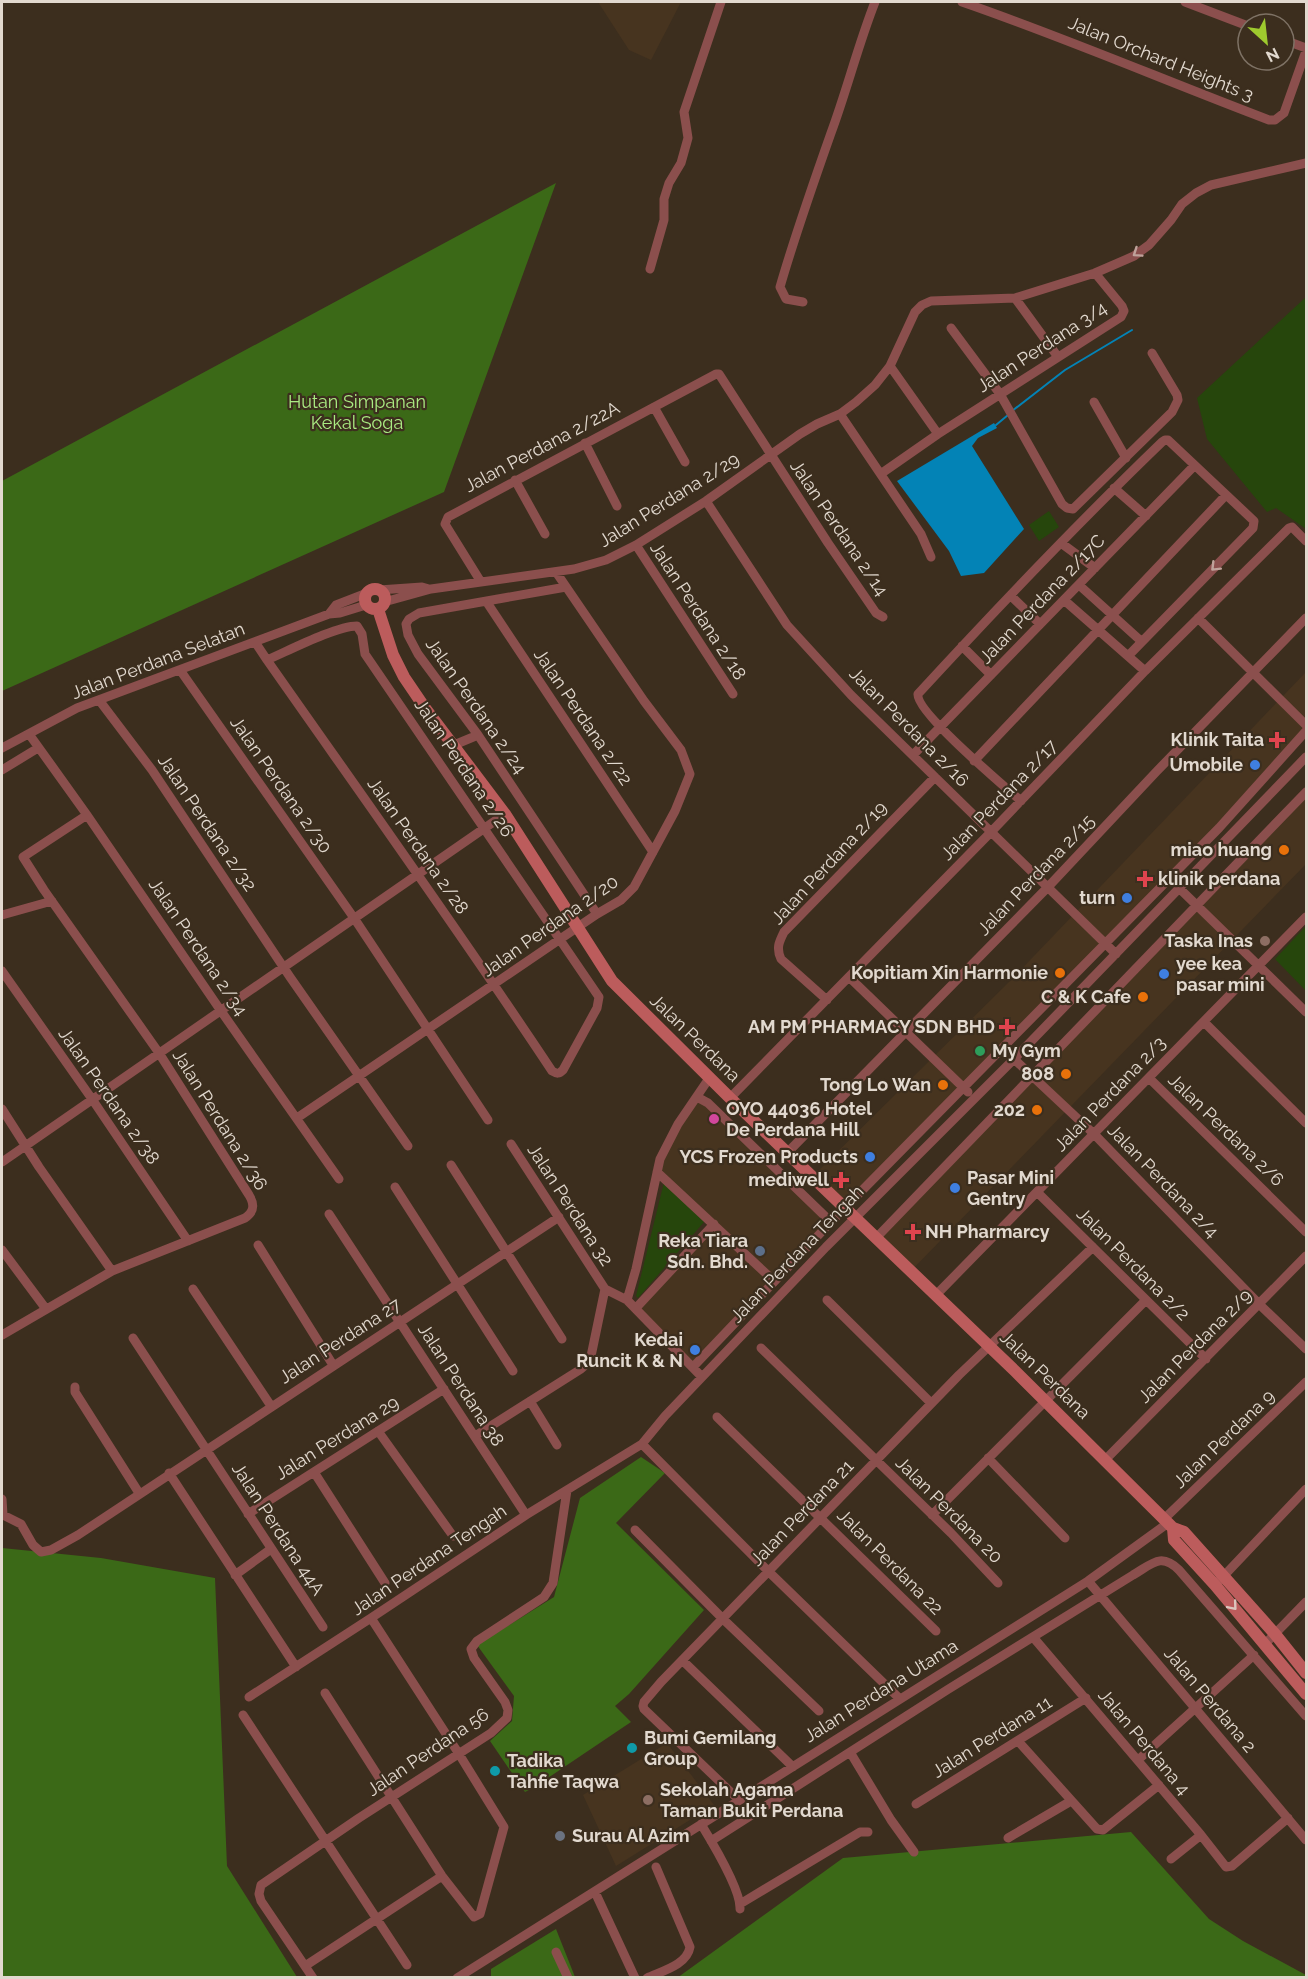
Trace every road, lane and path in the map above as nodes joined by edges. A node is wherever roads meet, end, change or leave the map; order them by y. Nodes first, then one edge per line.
1 (721, 2) edge
2 (875, 2) edge
3 (962, 2) edge
4 (1185, 2) edge
5 (1236, 21) edge
6 (1306, 50) edge
7 (1306, 163) edge
8 (650, 268) dead end
9 (1095, 273) junction
10 (1015, 298) junction
11 (802, 302) dead end
12 (951, 328) dead end
13 (1152, 353) dead end
14 (1058, 357) junction
15 (890, 366) junction
16 (719, 374) joint
17 (1000, 394) junction
18 (1094, 402) dead end
19 (654, 406) junction
20 (840, 414) junction
21 (938, 434) junction
22 (585, 443) junction
23 (770, 455) junction
24 (1126, 458) junction
25 (685, 462) dead end
26 (1194, 466) junction
27 (882, 473) junction
28 (515, 480) junction
29 (1114, 488) junction
30 (1226, 495) junction
31 (706, 501) junction
32 (617, 506) dead end
33 (1146, 516) junction
34 (545, 534) dead end
35 (1306, 541) edge
36 (1061, 543) junction
37 (636, 545) junction
38 (932, 557) dead end
39 (1095, 568) junction
40 (556, 572) junction
41 (481, 582) junction
42 (1079, 585) junction
43 (566, 587) junction
44 (1011, 596) junction
45 (375, 600) junction
46 (1064, 600) junction
47 (486, 601) junction
48 (1113, 615) junction
49 (883, 617) dead end
50 (1198, 618) junction
51 (1306, 618) edge
52 (1040, 624) junction
53 (1098, 630) junction
54 (1141, 641) junction
55 (255, 642) junction
56 (962, 646) junction
57 (1128, 656) junction
58 (267, 660) junction
59 (180, 670) junction
60 (1145, 671) junction
61 (1252, 673) junction
62 (991, 675) junction
63 (733, 694) dead end
64 (99, 700) junction
65 (1306, 725) edge
66 (941, 727) junction
67 (1306, 731) edge
68 (29, 734) junction
69 (478, 735) junction
70 (454, 745) junction
71 (2, 748) edge
72 (38, 748) junction
73 (913, 755) junction
74 (1306, 757) edge
75 (974, 761) junction
76 (2, 771) edge
77 (935, 777) junction
78 (1306, 792) edge
79 (1021, 801) junction
80 (505, 814) junction
81 (87, 815) junction
82 (485, 828) junction
83 (991, 832) junction
84 (653, 852) junction
85 (419, 874) junction
86 (1048, 887) junction
87 (1180, 889) junction
88 (52, 902) junction
89 (1196, 905) junction
90 (597, 914) junction
91 (2, 915) edge
92 (1306, 916) edge
93 (357, 922) junction
94 (577, 928) junction
95 (560, 940) junction
96 (1105, 944) junction
97 (1116, 954) junction
98 (1258, 966) junction
99 (284, 967) junction
100 (2, 970) edge
101 (849, 977) junction
102 (494, 985) junction
103 (826, 1000) junction
104 (220, 1011) junction
105 (1306, 1012) edge
106 (1204, 1022) junction
107 (427, 1029) junction
108 (906, 1032) junction
109 (159, 1053) junction
110 (1014, 1059) junction
111 (552, 1071) joint
112 (360, 1075) junction
113 (1032, 1076) junction
114 (710, 1077) junction
115 (1149, 1078) junction
116 (965, 1088) junction
117 (697, 1097) junction
118 (974, 1097) junction
119 (730, 1098) junction
120 (92, 1099) junction
121 (2, 1109) edge
122 (297, 1118) junction
123 (488, 1120) dead end
124 (1306, 1123) edge
125 (1094, 1134) junction
126 (511, 1144) dead end
127 (25, 1145) junction
128 (408, 1146) dead end
129 (787, 1153) junction
130 (2, 1162) edge
131 (451, 1165) dead end
132 (657, 1172) junction
133 (339, 1179) dead end
134 (395, 1187) dead end
135 (1037, 1192) junction
136 (846, 1208) junction
137 (329, 1214) dead end
138 (559, 1216) junction
139 (856, 1217) junction
140 (831, 1222) junction
141 (714, 1224) junction
142 (1306, 1232) edge
143 (877, 1237) junction
144 (188, 1241) junction
145 (258, 1245) dead end
146 (1093, 1247) junction
147 (2, 1250) edge
148 (507, 1251) junction
149 (1306, 1256) edge
150 (112, 1271) junction
151 (774, 1281) junction
152 (458, 1283) junction
153 (193, 1289) dead end
154 (604, 1289) junction
155 (936, 1295) junction
156 (627, 1300) junction
157 (827, 1300) dead end
158 (1146, 1300) junction
159 (1260, 1305) junction
160 (636, 1308) junction
161 (46, 1310) junction
162 (400, 1321) junction
163 (2, 1335) edge
164 (133, 1338) dead end
165 (562, 1339) dead end
166 (990, 1346) junction
167 (761, 1348) dead end
168 (1306, 1349) edge
169 (1206, 1359) junction
170 (333, 1365) junction
171 (693, 1367) junction
172 (513, 1371) dead end
173 (702, 1377) junction
174 (1306, 1382) edge
175 (75, 1387) dead end
176 (444, 1389) junction
177 (530, 1401) junction
178 (1046, 1401) junction
179 (931, 1403) junction
180 (271, 1406) junction
181 (717, 1417) dead end
182 (378, 1431) junction
183 (474, 1436) junction
184 (642, 1444) junction
185 (556, 1445) dead end
186 (205, 1449) junction
187 (988, 1458) junction
188 (1106, 1459) junction
189 (876, 1460) junction
190 (314, 1472) junction
191 (168, 1473) junction
192 (1306, 1489) edge
193 (567, 1490) junction
194 (139, 1493) junction
195 (2, 1498) edge
196 (248, 1514) junction
197 (2, 1515) edge
198 (526, 1515) junction
199 (932, 1515) junction
200 (821, 1517) junction
201 (1168, 1524) junction
202 (635, 1530) dead end
203 (453, 1536) dead end
204 (1065, 1538) dead end
205 (271, 1549) junction
206 (768, 1571) junction
207 (235, 1575) junction
208 (1088, 1581) junction
209 (1219, 1581) junction
210 (385, 1583) dead end
211 (998, 1583) dead end
212 (1099, 1595) junction
213 (1306, 1602) edge
214 (371, 1618) junction
215 (723, 1619) junction
216 (323, 1627) dead end
217 (936, 1631) dead end
218 (1275, 1634) junction
219 (1033, 1637) junction
220 (1265, 1644) junction
221 (1254, 1655) junction
222 (682, 1660) junction
223 (296, 1666) junction
224 (1306, 1673) edge
225 (325, 1693) dead end
226 (1306, 1694) edge
227 (249, 1697) dead end
228 (1086, 1698) junction
229 (900, 1699) junction
230 (1196, 1709) junction
231 (819, 1711) dead end
232 (243, 1715) dead end
233 (1306, 1716) edge
234 (1018, 1741) junction
235 (850, 1752) junction
236 (459, 1754) junction
237 (1137, 1760) junction
238 (793, 1767) junction
239 (1159, 1785) junction
240 (392, 1797) junction
241 (739, 1800) junction
242 (1071, 1801) junction
243 (916, 1804) dead end
244 (1288, 1818) junction
245 (701, 1824) junction
246 (868, 1832) dead end
247 (1201, 1835) junction
248 (1008, 1838) dead end
249 (1306, 1840) edge
250 (711, 1841) junction
251 (325, 1842) junction
252 (914, 1851) dead end
253 (1171, 1858) dead end
254 (656, 1868) dead end
255 (442, 1876) junction
256 (594, 1892) junction
257 (376, 1920) junction
258 (556, 1952) dead end
259 (407, 1965) dead end
260 (305, 1966) junction
261 (312, 1977) edge
262 (457, 1977) edge
263 (568, 1977) edge
264 (635, 1977) edge
265 (647, 1977) edge

1 - 8 street
2 - 11 street
3 - 6 street, Jalan Orchard Heights 3
4 - 5 street
7 -> 9 street
9 - 10 street, Jalan Perdana 3/4
9 - 14 street, Jalan Perdana 3/4
10 - 14 street
10 - 15 street, Jalan Perdana 3/4
12 - 17 street
13 - 24 street
14 - 17 street, Jalan Perdana 3/4
15 - 20 street, Jalan Perdana 3/4
15 - 21 street
16 - 19 street, Jalan Perdana 2/22A
16 - 23 street, Jalan Perdana 2/14
17 - 21 street, Jalan Perdana 3/4
17 - 24 street
18 - 24 street
19 - 22 street, Jalan Perdana 2/22A
19 - 25 street
20 - 23 street, Jalan Perdana 2/29
20 - 27 street
21 - 27 street, Jalan Perdana 3/4
22 - 28 street, Jalan Perdana 2/22A
22 - 32 street
23 - 31 street, Jalan Perdana 2/29
23 - 49 street, Jalan Perdana 2/14
26 - 29 street
26 - 30 street
26 - 33 street, Jalan Perdana 2/17C
27 - 38 street
28 - 34 street
28 - 41 street, Jalan Perdana 2/22A
29 - 33 street
29 - 36 street
30 - 48 street
30 -> 54 street
31 - 37 street, Jalan Perdana 2/29
31 - 73 street, Jalan Perdana 2/16
33 - 39 street, Jalan Perdana 2/17C
35 - 50 street, Jalan Perdana 2/17
36 - 39 street
36 - 44 street
37 - 40 street, Jalan Perdana 2/29
37 - 63 street, Jalan Perdana 2/18
39 - 42 street, Jalan Perdana 2/17C
40 - 41 street, Jalan Perdana 2/29
40 - 43 street, Jalan Perdana 2/20
41 - 45 street, Jalan Perdana 2/29
42 - 46 street, Jalan Perdana 2/17C
42 - 48 street
43 - 47 street, Jalan Perdana 2/24
43 - 84 street, Jalan Perdana 2/20
44 - 52 street
44 - 56 street
45 - 55 street, Jalan Perdana Selatan
45 - 70 street, Jalan Perdana
46 - 52 street, Jalan Perdana 2/17C
46 - 53 street
47 - 69 street, Jalan Perdana 2/24
47 - 84 street, Jalan Perdana 2/22
48 - 53 street
48 - 54 street
50 - 60 street, Jalan Perdana 2/17
50 - 61 street
51 - 61 street, Jalan Perdana 2/15
52 - 62 street, Jalan Perdana 2/17C
53 - 57 street
53 - 75 street
54 - 57 street
55 - 58 street, Jalan Perdana 2/28
55 - 59 street, Jalan Perdana Selatan
56 - 62 street
56 - 66 street
57 - 60 street
58 - 82 street, Jalan Perdana 2/26
58 - 85 street, Jalan Perdana 2/28
59 - 64 street, Jalan Perdana Selatan
59 - 93 street, Jalan Perdana 2/30
60 - 79 street, Jalan Perdana 2/17
61 - 65 street
61 - 86 street, Jalan Perdana 2/15
62 - 66 street, Jalan Perdana 2/17C
64 - 68 street, Jalan Perdana Selatan
64 - 99 street, Jalan Perdana 2/32
66 - 73 street, Jalan Perdana 2/17C
66 - 75 street
67 - 96 street
68 - 71 street, Jalan Perdana Selatan
68 - 72 street, Jalan Perdana 2/34
69 - 70 street
69 - 90 street, Jalan Perdana 2/24
70 - 80 street, Jalan Perdana
72 - 76 street
72 - 81 street, Jalan Perdana 2/34
73 - 77 street, Jalan Perdana 2/16
74 - 87 street, Jalan Perdana Tengah
75 - 79 street
77 - 83 street, Jalan Perdana 2/16
77 - 103 street, Jalan Perdana 2/19
78 - 89 street
79 - 83 street, Jalan Perdana 2/17
80 - 82 street
80 - 94 street, Jalan Perdana
81 - 88 street, Jalan Perdana 2/36
81 - 104 street, Jalan Perdana 2/34
82 - 85 street
82 - 95 street, Jalan Perdana 2/26
83 - 86 street, Jalan Perdana 2/16
83 - 101 street, Jalan Perdana 2/17
84 - 90 street, Jalan Perdana 2/20
85 - 93 street
85 - 102 street, Jalan Perdana 2/28
86 - 96 street, Jalan Perdana 2/16
86 - 108 street, Jalan Perdana 2/15
87 - 89 street
87 - 97 street, Jalan Perdana Tengah
88 - 91 street
88 - 109 street, Jalan Perdana 2/36
89 - 98 street
89 - 113 street
90 - 94 street, Jalan Perdana 2/20
92 - 98 street, Jalan Perdana 2/3
93 - 99 street
93 - 107 street, Jalan Perdana 2/30
94 - 95 street, Jalan Perdana 2/20
94 - 114 street, Jalan Perdana
95 - 102 street, Jalan Perdana 2/20
95 - 111 street, Jalan Perdana 2/26
96 - 97 street, Jalan Perdana 2/16
96 - 116 street
97 - 110 street, Jalan Perdana Tengah
98 - 105 street
98 - 106 street, Jalan Perdana 2/3
99 - 104 street
99 - 112 street, Jalan Perdana 2/32
100 - 120 street, Jalan Perdana 2/38
101 - 103 street, Jalan Perdana 2/17
101 - 108 street
102 - 107 street, Jalan Perdana 2/20
102 - 111 street, Jalan Perdana 2/28
103 - 119 street, Jalan Perdana 2/17
104 - 109 street
104 - 122 street, Jalan Perdana 2/34
106 - 115 street, Jalan Perdana 2/3
106 - 124 street
107 - 112 street, Jalan Perdana 2/20
107 - 123 street, Jalan Perdana 2/30
108 - 116 street
108 - 129 street, Jalan Perdana 2/15
109 - 120 street
109 - 144 street, Jalan Perdana 2/36
110 - 113 street, Jalan Perdana 2/4
110 - 118 street, Jalan Perdana Tengah
112 - 122 street, Jalan Perdana 2/20
112 - 128 street
113 - 125 street, Jalan Perdana 2/4
113 - 143 street
114 - 117 street
114 - 119 street, Jalan Perdana
115 - 125 street, Jalan Perdana 2/3
115 - 142 street, Jalan Perdana 2/6
116 - 118 street
116 - 136 street
117 - 132 street
117 - 140 street
118 - 139 street, Jalan Perdana Tengah
119 - 129 street, Jalan Perdana
120 - 127 street
120 - 144 street, Jalan Perdana 2/38
121 - 127 street
122 - 133 street, Jalan Perdana 2/34
125 - 135 street, Jalan Perdana 2/3
125 - 159 street, Jalan Perdana 2/4
126 - 138 street, Jalan Perdana 32
127 - 130 street
127 - 150 street
129 - 136 street, Jalan Perdana
131 - 148 street
132 - 141 street
132 - 156 street
134 - 152 street
135 - 146 street, Jalan Perdana 2/2
135 - 155 street, Jalan Perdana 2/3
136 - 139 street, Jalan Perdana
136 - 140 street
137 - 162 street, Jalan Perdana 38
138 - 148 street, Jalan Perdana 27
138 - 154 street, Jalan Perdana 32
139 - 143 street, Jalan Perdana
139 - 173 street, Jalan Perdana Tengah
140 - 151 street
141 - 151 street
141 - 160 street
143 - 155 street, Jalan Perdana
144 - 150 street, Jalan Perdana 2/36
145 - 170 street
146 - 158 street, Jalan Perdana 2/2
146 - 166 street, Jalan Perdana 21
147 - 161 street
148 - 152 street, Jalan Perdana 27
148 - 165 street
149 - 159 street, Jalan Perdana 2/9
150 - 161 street, Jalan Perdana 2/36
151 - 171 street
152 - 162 street, Jalan Perdana 27
152 - 172 street
153 - 180 street
154 - 156 street
154 - 177 street, Jalan Perdana 32
155 - 166 street, Jalan Perdana
156 - 160 street
157 - 179 street
158 - 169 street, Jalan Perdana 2/2
158 - 178 street
159 - 168 street
159 - 169 street, Jalan Perdana 2/9
160 - 171 street
161 - 163 street, Jalan Perdana 2/36
162 - 170 street, Jalan Perdana 27
162 - 176 street, Jalan Perdana 38
164 - 186 street, Jalan Perdana 44A
166 - 178 street, Jalan Perdana
166 - 179 street, Jalan Perdana 21
167 - 189 street, Jalan Perdana 20
169 - 188 street, Jalan Perdana 2/9
170 - 180 street, Jalan Perdana 27
171 - 173 street
173 - 184 street, Jalan Perdana Tengah
174 - 201 street, Jalan Perdana 9
175 - 194 street
176 - 182 street, Jalan Perdana 29
176 - 183 street, Jalan Perdana 38
177 - 183 street, Jalan Perdana 32
177 - 185 street
178 - 187 street
178 - 188 street, Jalan Perdana
179 - 189 street, Jalan Perdana 21
180 - 186 street, Jalan Perdana 27
181 - 200 street, Jalan Perdana 22
182 - 190 street, Jalan Perdana 29
182 - 203 street
183 - 198 street, Jalan Perdana 38
184 - 193 street, Jalan Perdana Tengah
184 - 206 street
186 - 191 street, Jalan Perdana 27
186 - 196 street, Jalan Perdana 44A
187 - 199 street
187 - 204 street
188 - 201 street, Jalan Perdana
189 - 199 street, Jalan Perdana 20
189 - 200 street, Jalan Perdana 21
190 - 196 street, Jalan Perdana 29
190 - 210 street
191 - 194 street, Jalan Perdana 27
191 - 207 street
192 - 209 street
193 - 198 street, Jalan Perdana Tengah
193 - 236 street, Jalan Perdana 56
194 - 197 street, Jalan Perdana 27
195 - 197 street
196 - 205 street, Jalan Perdana 44A
198 - 214 street, Jalan Perdana Tengah
199 - 211 street, Jalan Perdana 20
200 - 206 street, Jalan Perdana 21
200 - 217 street, Jalan Perdana 22
201 - 208 street, Jalan Perdana Utama
201 - 209 street, Jalan Perdana
202 - 215 street
205 - 207 street
205 - 216 street, Jalan Perdana 44A
206 - 215 street, Jalan Perdana 21
206 - 229 street
207 - 223 street
208 - 212 street, Jalan Perdana 2
208 - 229 street, Jalan Perdana Utama
209 - 218 street, Jalan Perdana
209 -> 220 street, Jalan Perdana
212 - 219 street
212 - 221 street
212 - 230 street, Jalan Perdana 2
213 - 218 street
214 - 223 street, Jalan Perdana Tengah
214 - 236 street
215 - 222 street, Jalan Perdana 21
215 - 231 street
218 - 220 street
218 - 224 street, Jalan Perdana
219 - 228 street, Jalan Perdana 4
219 - 235 street
220 - 226 street, Jalan Perdana
221 - 230 street
221 - 233 street
222 - 238 street
222 - 241 street, Jalan Perdana 21
223 - 227 street, Jalan Perdana Tengah
225 - 240 street
228 - 234 street, Jalan Perdana 11
228 - 237 street, Jalan Perdana 4
229 - 238 street, Jalan Perdana Utama
230 - 237 street
230 - 244 street, Jalan Perdana 2
232 - 251 street
234 - 242 street
234 - 243 street, Jalan Perdana 11
235 - 250 street
235 - 252 street
236 - 240 street, Jalan Perdana 56
236 - 255 street
237 - 239 street, Jalan Perdana 4
238 - 241 street, Jalan Perdana Utama
239 - 242 street
239 - 247 street, Jalan Perdana 4
240 - 251 street, Jalan Perdana 56
240 - 255 street
241 - 245 street, Jalan Perdana Utama
242 - 248 street
244 - 247 street, Jalan Perdana 4
244 - 249 street, Jalan Perdana 2
245 - 250 street
245 - 256 street, Jalan Perdana Utama
246 - 250 street
247 - 253 street
251 - 257 street
251 - 260 street, Jalan Perdana 56
254 - 265 street
255 - 257 street
256 - 262 street, Jalan Perdana Utama
256 - 264 street
257 - 259 street
257 - 260 street
258 - 263 street
260 - 261 street

